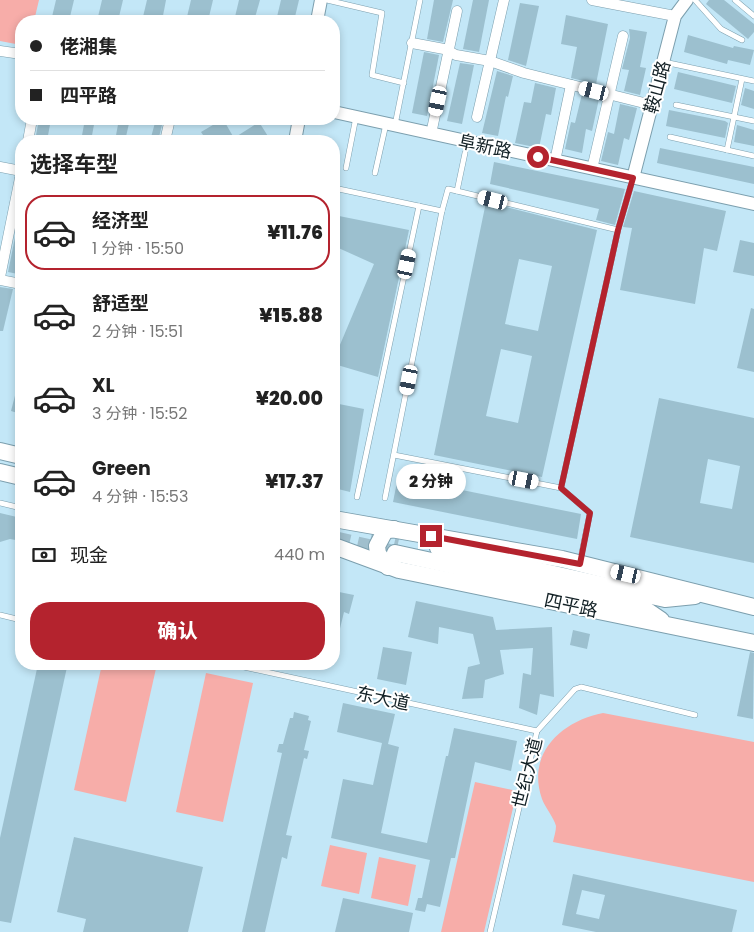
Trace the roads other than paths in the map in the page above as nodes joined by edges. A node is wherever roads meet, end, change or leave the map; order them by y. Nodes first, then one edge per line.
1 (321, 0) edge
2 (327, 0) edge
3 (420, 0) edge
4 (504, 0) edge
5 (592, 0) edge
6 (688, 0) edge
7 (694, 0) edge
8 (735, 0) edge
9 (457, 11) dead end
10 (318, 15) edge
11 (676, 16) junction
12 (754, 16) edge
13 (623, 36) dead end
14 (742, 40) dead end
15 (412, 43) junction
16 (0, 51) edge
17 (448, 51) junction
18 (15, 53) edge
19 (490, 61) junction
20 (664, 62) junction
21 (742, 79) junction
22 (754, 81) edge
23 (404, 82) junction
24 (570, 85) junction
25 (609, 95) junction
26 (652, 105) junction
27 (676, 105) dead end
28 (340, 113) edge
29 (734, 116) junction
30 (356, 117) junction
31 (477, 117) dead end
32 (754, 121) edge
33 (390, 125) junction
34 (431, 134) junction
35 (670, 137) dead end
36 (727, 150) junction
37 (465, 153) dead end
38 (754, 156) edge
39 (555, 161) junction
40 (0, 166) edge
41 (346, 168) dead end
42 (592, 169) junction
43 (15, 170) edge
44 (375, 174) dead end
45 (633, 178) junction
46 (340, 189) edge
47 (457, 192) junction
48 (15, 202) edge
49 (754, 204) edge
50 (419, 206) junction
51 (442, 211) junction
52 (618, 230) junction
53 (0, 278) edge
54 (15, 282) edge
55 (0, 451) edge
56 (15, 455) edge
57 (394, 455) junction
58 (0, 472) edge
59 (15, 476) edge
60 (561, 488) junction
61 (358, 497) dead end
62 (385, 498) dead end
63 (0, 503) edge
64 (15, 507) edge
65 (340, 522) edge
66 (340, 546) edge
67 (394, 547) junction
68 (580, 564) junction
69 (705, 595) junction
70 (754, 607) edge
71 (0, 615) edge
72 (15, 619) edge
73 (754, 643) edge
74 (257, 670) edge
75 (695, 714) dead end
76 (537, 731) junction
77 (490, 932) edge

1 - 10 street
2 - 23 lane
3 - 15 lane
4 - 19 street
5 - 11 street
6 - 11 street, 鞍山路
7 - 14 lane
8 - 12 lane
9 - 17 street
11 - 20 street, 鞍山路
13 - 25 street
15 - 17 street
15 - 23 lane
16 - 18 street
17 - 19 street
17 - 34 street
19 - 24 street
19 - 31 street
20 - 21 lane
20 - 26 street, 鞍山路
21 - 22 lane
21 - 29 lane
23 - 33 lane
24 - 25 street
24 - 39 street
25 - 26 street
25 - 42 street
26 - 45 street, 鞍山路
27 - 29 lane
28 - 30 street, 阜新路
29 - 32 lane
29 - 36 lane
30 - 33 street, 阜新路
30 - 41 lane
33 - 34 street, 阜新路
33 - 44 lane
34 - 39 street, 阜新路
35 - 36 lane
36 - 38 lane
37 - 47 lane
39 - 42 street, 阜新路
40 - 43 street
42 - 45 street, 阜新路
45 - 49 street, 阜新路
45 - 52 lane
46 - 50 lane
47 - 51 lane
47 - 52 lane
48 - 53 street
50 - 51 lane
50 - 61 lane
51 - 57 lane
52 - 60 lane
53 - 54 street
55 - 56 main road
57 - 60 lane
57 - 62 lane
58 - 59 main road
60 - 68 lane
63 - 64 lane
65 - 67 main road
66 - 67 main road
67 - 68 main road
67 - 69 main road
67 - 73 main road
68 - 69 main road
69 - 70 main road
71 - 72 lane
74 - 76 lane, 东大道
75 - 76 lane, 世纪大道
76 - 77 lane, 世纪大道

